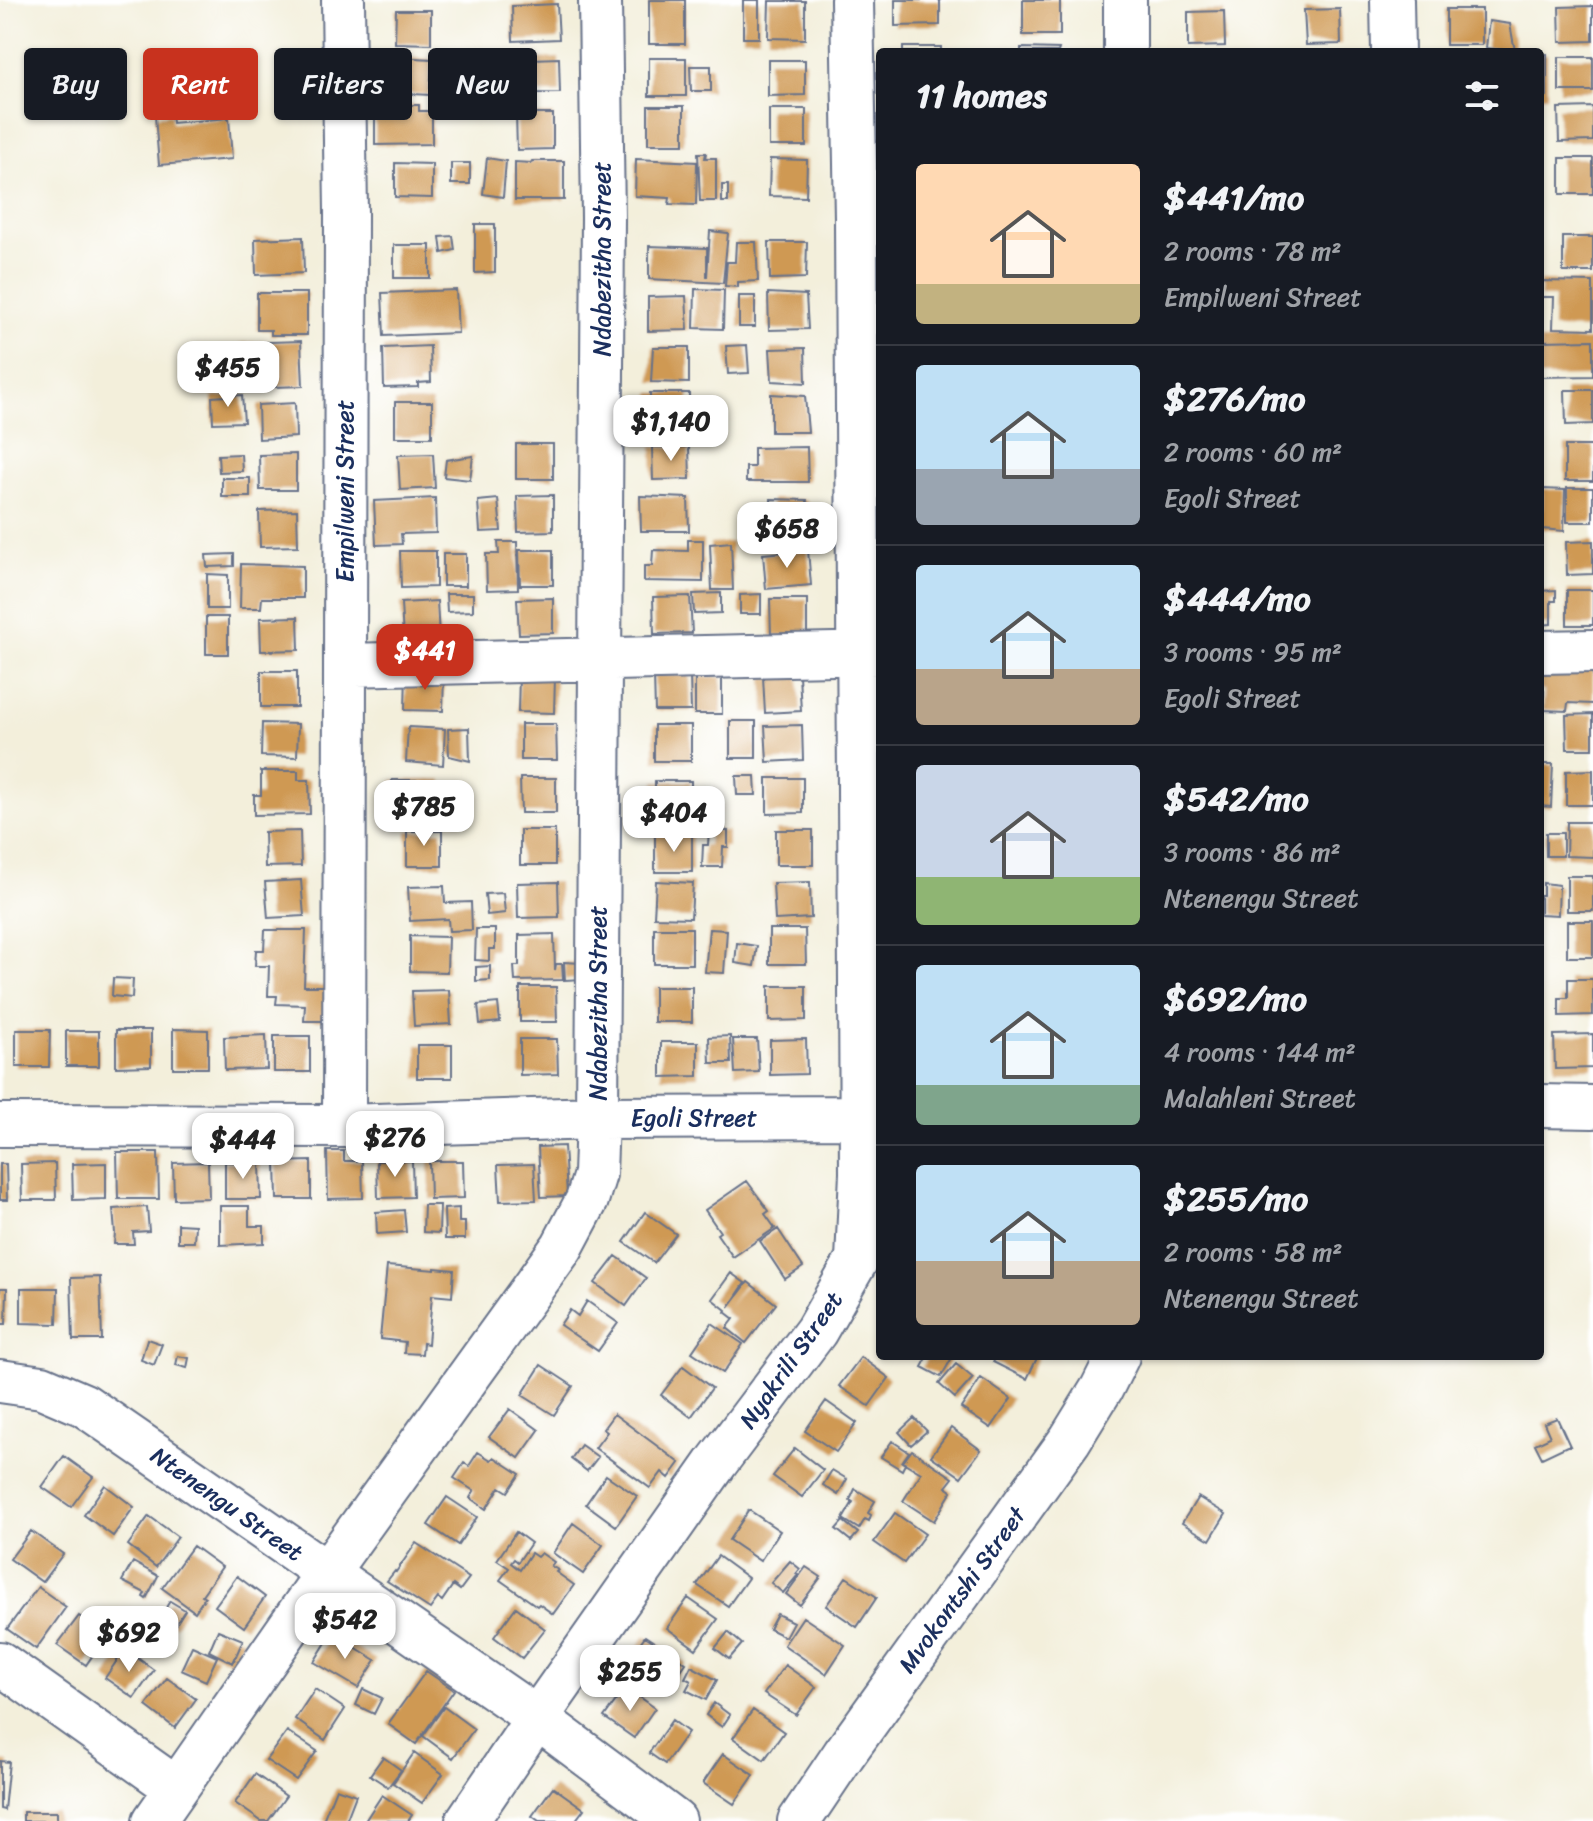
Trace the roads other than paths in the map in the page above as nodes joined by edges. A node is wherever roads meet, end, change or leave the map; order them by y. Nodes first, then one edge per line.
1 (343, 0) edge
2 (600, 0) edge
3 (852, 0) edge
4 (1125, 0) edge
5 (1392, 0) edge
6 (1125, 48) edge
7 (1393, 48) edge
8 (1593, 651) edge
9 (1544, 652) edge
10 (869, 653) edge
11 (600, 660) junction
12 (345, 665) junction
13 (1544, 1106) edge
14 (1593, 1107) edge
15 (861, 1117) junction
16 (597, 1118) junction
17 (0, 1125) edge
18 (344, 1126) junction
19 (1116, 1360) edge
20 (0, 1381) edge
21 (326, 1574) junction
22 (0, 1663) edge
23 (537, 1718) junction
24 (165, 1805) edge
25 (467, 1821) edge
26 (675, 1821) edge
27 (799, 1821) edge

1 - 12 street, Empilweni Street
2 - 11 street, Ndabezitha Street
3 - 10 street, Nyakrili Street
4 - 6 street
5 - 7 street
8 - 9 street
10 - 11 street
10 - 15 street, Nyakrili Street
11 - 12 street
11 - 16 street, Ndabezitha Street
12 - 18 street, Empilweni Street
13 - 14 street
15 - 16 street, Egoli Street
15 - 23 street, Nyakrili Street
16 - 18 street, Egoli Street
16 - 21 street, Ndabezitha Street
17 - 18 street, Egoli Street
19 - 27 street, Mvokontshi Street
20 - 21 street, Ntenengu Street
21 - 23 street, Ntenengu Street
21 - 24 street, Ndabezitha Street
22 - 24 street
23 - 25 street, Nyakrili Street
23 - 26 street, Ntenengu Street

